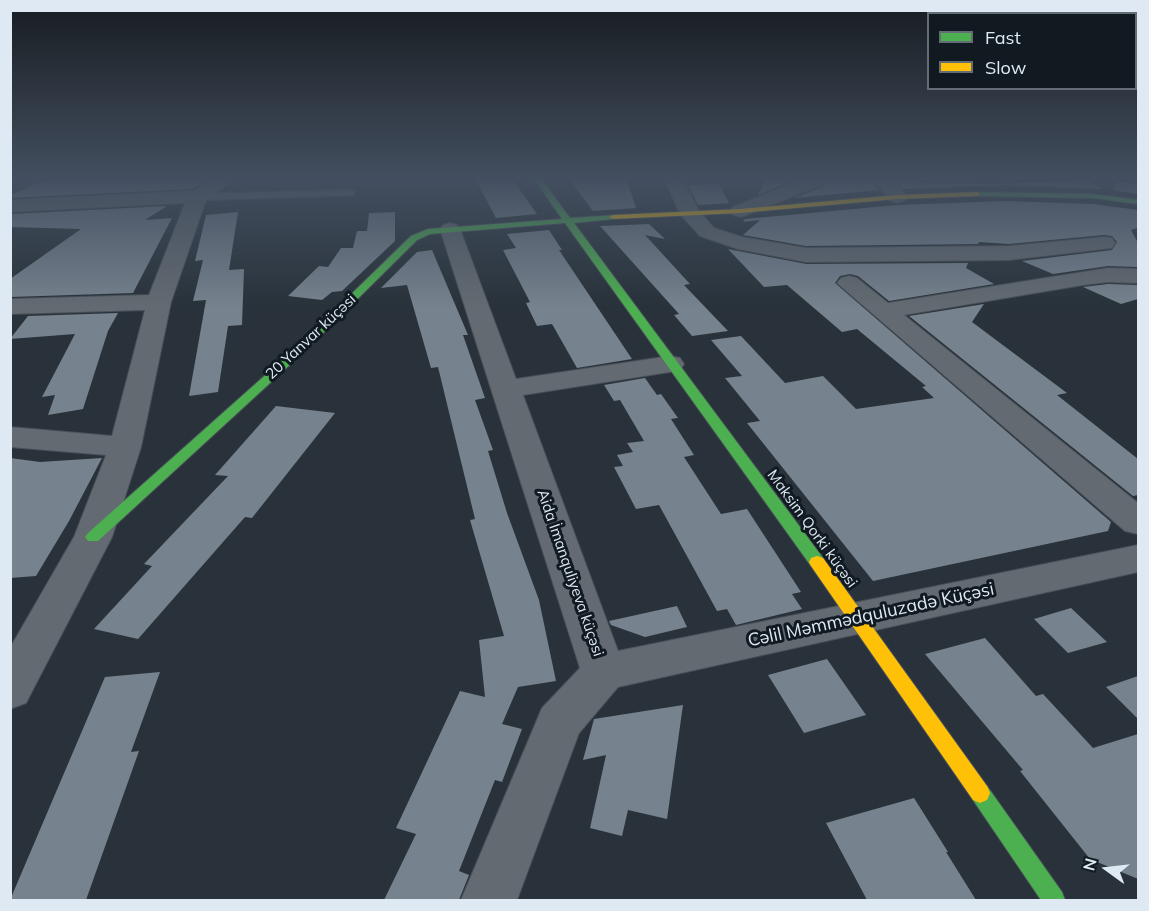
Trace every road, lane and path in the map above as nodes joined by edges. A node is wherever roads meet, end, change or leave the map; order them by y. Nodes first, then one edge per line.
1 (188, 223) edge
2 (534, 223) edge
3 (568, 223) edge
4 (698, 223) edge
5 (450, 229) junction
6 (1104, 243) dead end
7 (1138, 276) edge
8 (849, 283) dead end
9 (159, 302) junction
10 (10, 307) edge
11 (884, 311) junction
12 (670, 364) junction
13 (507, 389) junction
14 (10, 437) edge
15 (125, 447) junction
16 (1138, 522) edge
17 (93, 537) junction
18 (1138, 559) edge
19 (857, 617) junction
20 (24, 632) edge
21 (604, 672) junction
22 (10, 690) edge
23 (489, 900) edge
24 (1054, 900) edge

1 - 9 street, 20 Yanvar küçəsi
2 - 5 street, 20 Yanvar küçəsi
3 - 12 street, Maksim Qorki küçəsi
4 - 6 street
5 - 13 street, Aida İmanquliyeva küçəsi
5 - 17 street, 20 Yanvar küçəsi
7 - 11 street
8 - 11 street
9 - 10 street
9 - 15 street, 20 Yanvar küçəsi
11 - 16 street
12 - 13 street
12 - 19 street, Maksim Qorki küçəsi
13 - 21 street, Aida İmanquliyeva küçəsi
14 - 15 street
15 - 17 street, 20 Yanvar küçəsi
17 - 20 street, 20 Yanvar küçəsi
18 - 19 street, Cəlil Məmmədquluzadə Küçəsi
19 - 21 street, Cəlil Məmmədquluzadə Küçəsi
19 - 24 street, Maksim Qorki küçəsi
20 - 22 street, 20 Yanvar küçəsi
21 - 23 street, Aida İmanquliyeva küçəsi

